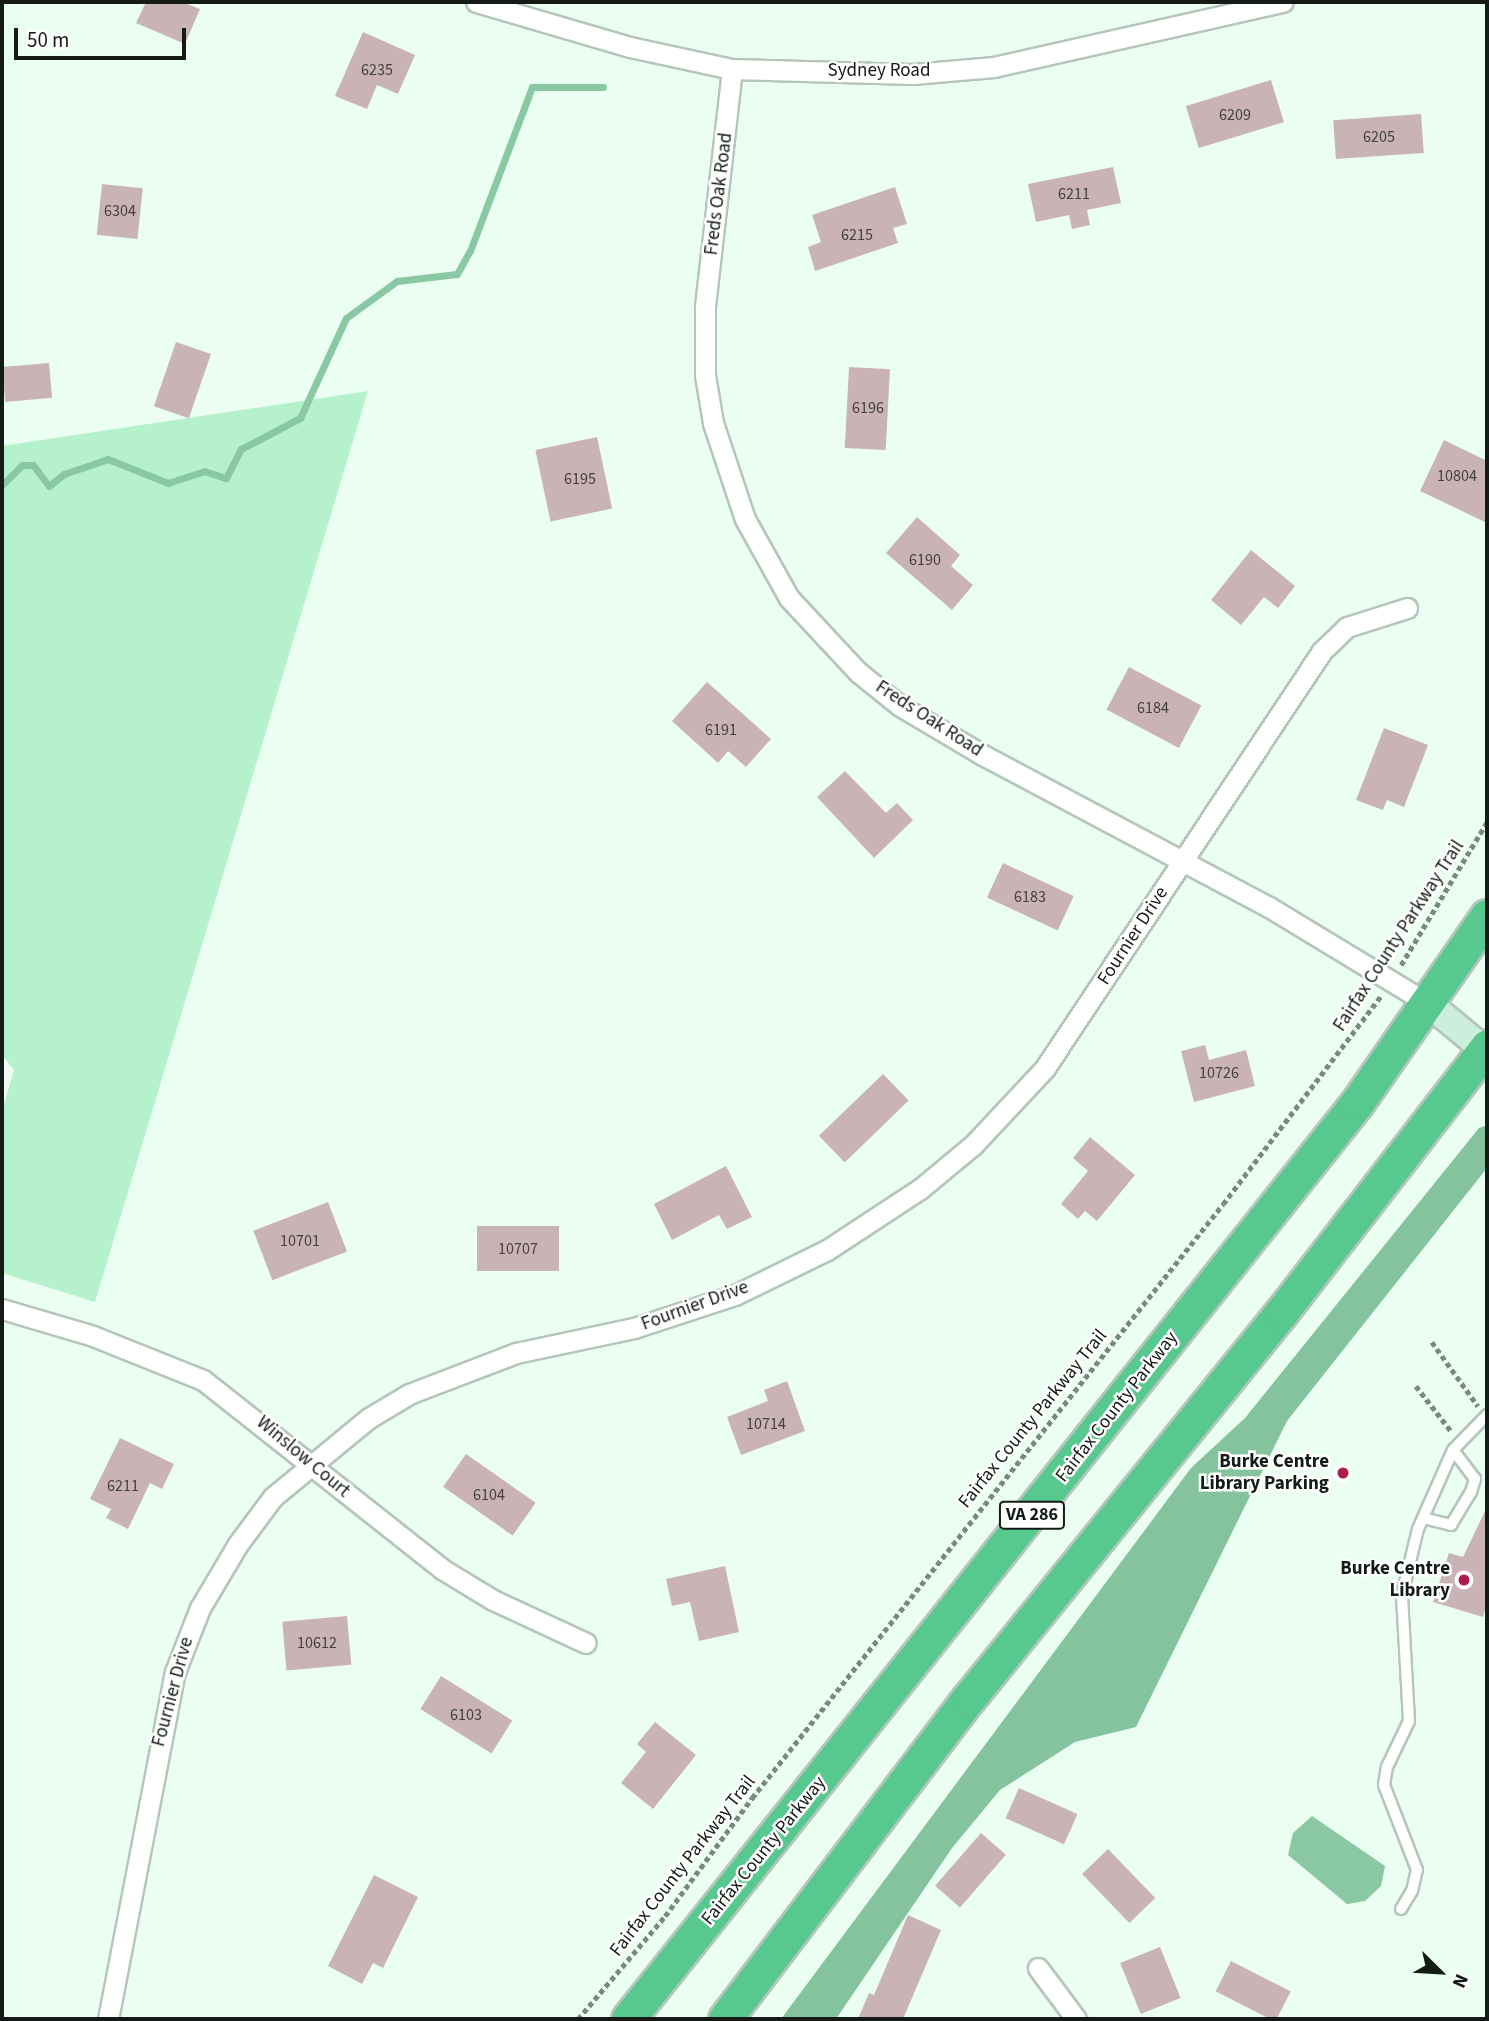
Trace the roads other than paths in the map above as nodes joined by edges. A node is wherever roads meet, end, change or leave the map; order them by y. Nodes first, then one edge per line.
1 (476, 2) edge
2 (1283, 2) edge
3 (732, 69) junction
4 (1407, 608) dead end
5 (1182, 860) junction
6 (1487, 916) edge
7 (1429, 1004) junction
8 (1487, 1049) edge
9 (2, 1309) edge
10 (1487, 1415) edge
11 (1453, 1450) junction
12 (314, 1463) junction
13 (1423, 1518) junction
14 (586, 1643) dead end
15 (1401, 1909) dead end
16 (1038, 1968) dead end
17 (108, 2019) edge
18 (628, 2019) edge
19 (725, 2019) edge
20 (1076, 2019) edge

1 - 3 street, Sydney Road
2 - 3 street, Sydney Road
3 - 5 street, Freds Oak Road
4 - 5 street, Fournier Drive
5 - 7 street, Freds Oak Road
5 - 12 street, Fournier Drive
6 - 7 highway, Fairfax County Parkway / VA 286
7 - 8 street, Freds Oak Road
7 - 18 highway, Fairfax County Parkway / VA 286
8 - 19 highway
9 - 12 street, Winslow Court
10 - 11 lane
11 - 13 lane
11 - 13 lane
12 - 14 street, Winslow Court
12 - 17 street, Fournier Drive
13 - 15 lane
16 - 20 street

